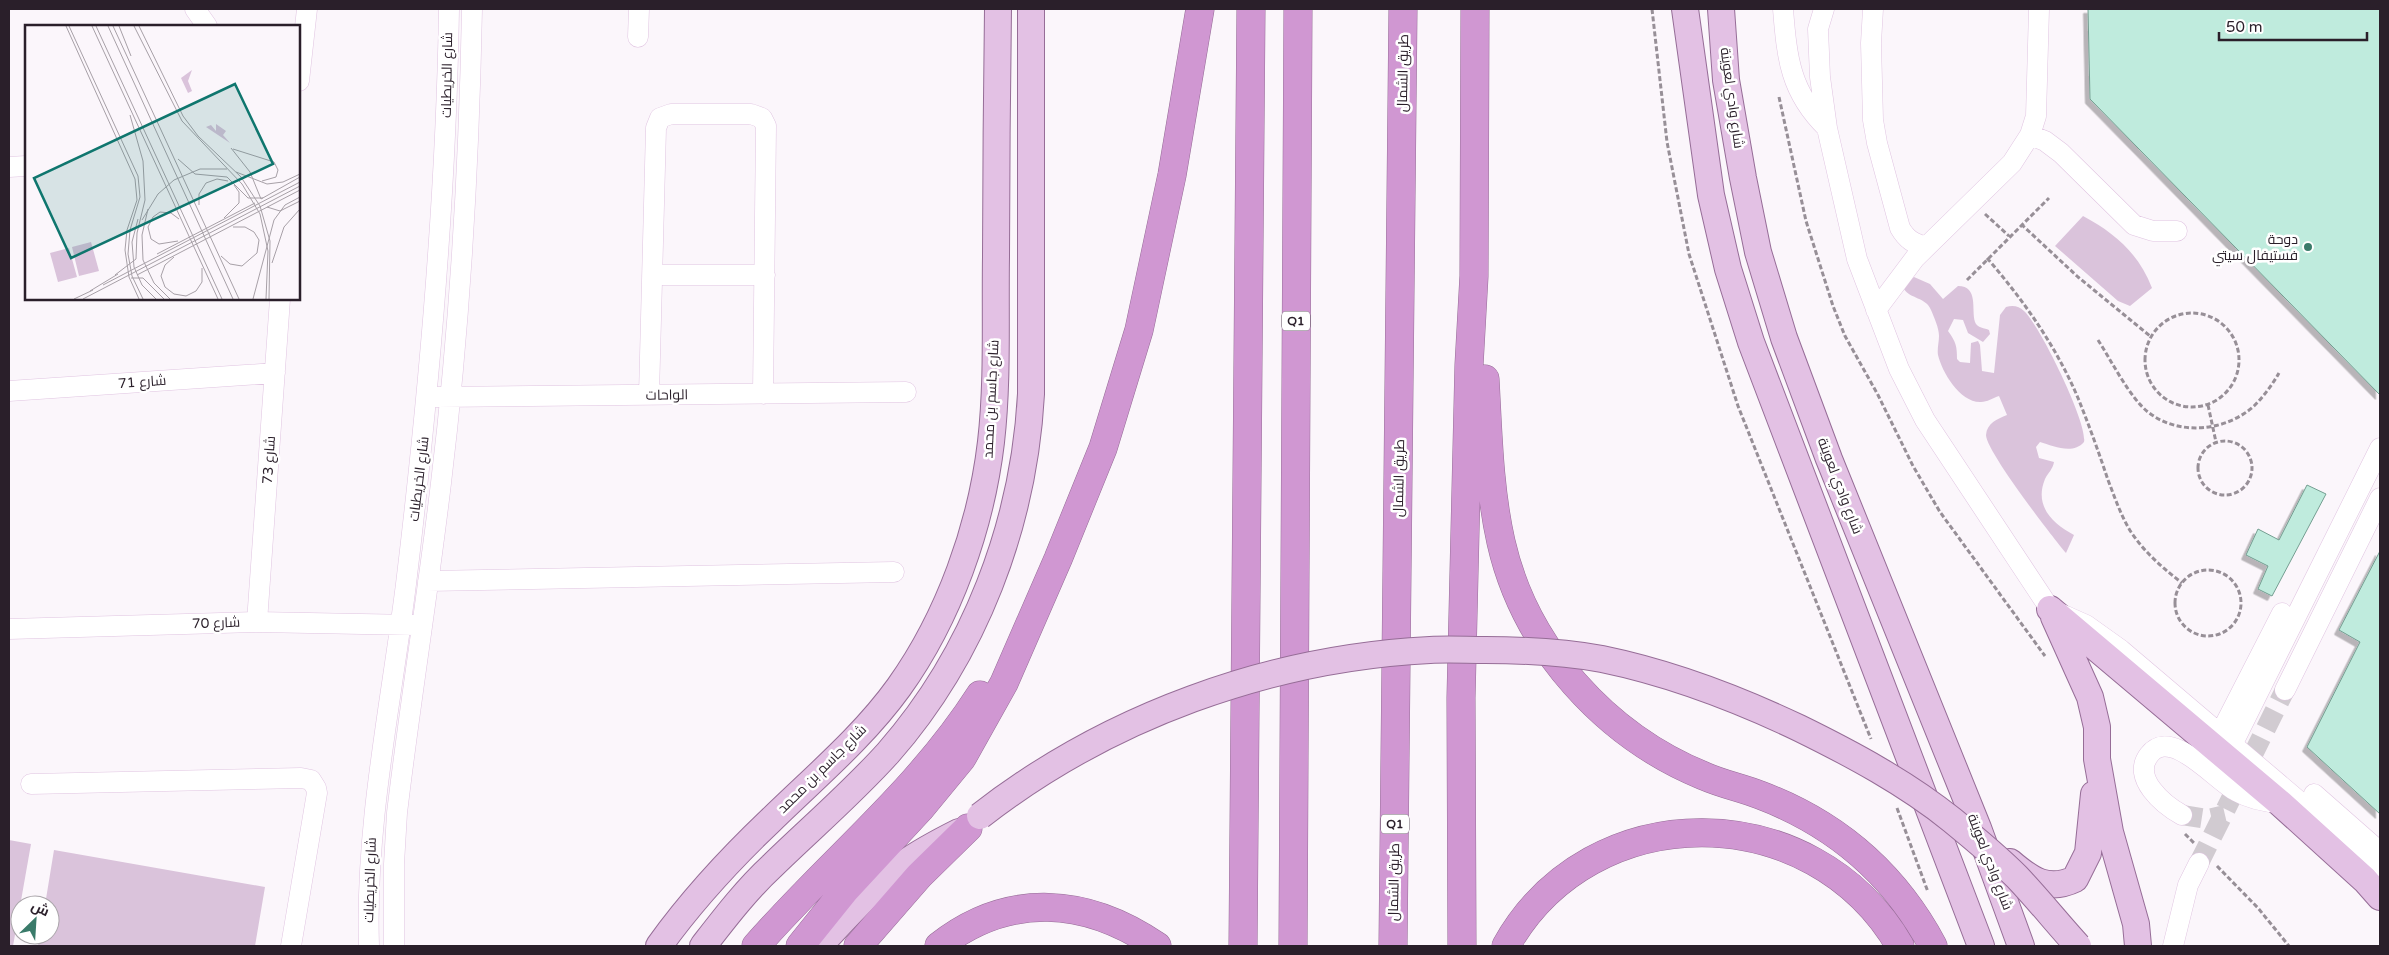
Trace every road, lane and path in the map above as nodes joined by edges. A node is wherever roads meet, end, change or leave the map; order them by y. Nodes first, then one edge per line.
1 (195, 9) edge
2 (307, 9) edge
3 (449, 9) edge
4 (472, 9) edge
5 (639, 9) edge
6 (998, 9) edge
7 (1031, 9) edge
8 (1200, 9) edge
9 (1251, 9) edge
10 (1298, 9) edge
11 (1403, 9) edge
12 (1475, 9) edge
13 (1685, 9) edge
14 (1721, 9) edge
15 (1783, 9) edge
16 (1810, 9) edge
17 (1824, 9) edge
18 (1873, 9) edge
19 (2039, 9) edge
20 (206, 25) edge
21 (1818, 29) junction
22 (638, 37) dead end
23 (300, 56) edge
24 (2033, 126) junction
25 (1827, 128) junction
26 (25, 166) edge
27 (9, 167) edge
28 (2049, 198) dead end
29 (1972, 202) junction
30 (2021, 224) junction
31 (2169, 225) dead end
32 (2008, 236) junction
33 (1926, 246) junction
34 (1987, 258) junction
35 (652, 275) junction
36 (765, 275) junction
37 (1474, 276) junction
38 (1967, 280) dead end
39 (280, 300) edge
40 (1876, 310) junction
41 (2150, 336) junction
42 (2098, 340) dead end
43 (275, 373) junction
44 (2279, 373) dead end
45 (9, 391) edge
46 (906, 392) dead end
47 (763, 394) junction
48 (649, 395) junction
49 (428, 397) junction
50 (450, 398) junction
51 (2208, 405) junction
52 (2212, 426) junction
53 (2216, 442) junction
54 (2375, 446) edge
55 (2380, 498) edge
56 (894, 572) dead end
57 (428, 582) junction
58 (2182, 583) junction
59 (2050, 609) junction
60 (1034, 612) junction
61 (257, 622) junction
62 (401, 624) junction
63 (423, 625) junction
64 (9, 629) edge
65 (2285, 690) tunnel mouth
66 (2226, 739) junction
67 (2097, 759) junction
68 (32, 784) dead end
69 (2314, 794) dead end
70 (2280, 803) junction
71 (2182, 815) tunnel mouth
72 (974, 822) junction
73 (1978, 828) junction
74 (2380, 852) edge
75 (2199, 862) tunnel mouth
76 (2380, 870) edge
77 (2380, 896) edge
78 (291, 946) edge
79 (369, 946) edge
80 (394, 946) edge
81 (659, 946) edge
82 (703, 946) edge
83 (756, 946) edge
84 (800, 946) edge
85 (820, 946) edge
86 (858, 946) edge
87 (940, 946) edge
88 (1157, 946) edge
89 (1244, 946) edge
90 (1293, 946) edge
91 (1394, 946) edge
92 (1462, 946) edge
93 (1506, 946) edge
94 (1900, 946) edge
95 (1933, 946) edge
96 (1981, 946) edge
97 (2020, 946) edge
98 (2078, 946) edge
99 (2138, 946) edge
100 (2173, 946) edge

1 - 20 street
2 - 23 street
3 - 49 street, شارع الخريطيات
4 - 50 street, شارع الخريطيات
5 - 22 street
6 - 81 main road, شارع جاسم بن محمد
7 - 82 main road
8 - 60 highway
9 - 89 highway
10 - 90 highway, Q1
11 - 91 highway, طريق الشمال / Q1
12 - 37 highway
13 - 96 main road
14 - 73 main road, شارع وادي لعوينة
15 - 25 street
16 - 21 street
17 - 21 street
18 - 33 street
19 - 24 street
21 - 25 street
24 - 29 street
24 - 31 street
25 - 40 street
26 - 27 street
28 - 30 path
29 - 32 path
29 - 33 street
30 - 32 path
30 - 41 path
32 - 34 path
33 - 40 street
34 - 38 path
34 - 58 path
35 - 36 street
35 - 36 street
35 - 48 street
36 - 47 street
37 - 92 highway
37 - 95 highway
39 - 43 street, شارع 73
40 - 59 street
41 - 51 path
41 - 51 path
42 - 52 path
43 - 45 street, شارع 71
43 - 61 street, شارع 73
44 - 52 path
46 - 47 street, الواحات
47 - 48 street, الواحات
48 - 50 street, الواحات
49 - 50 street, الواحات
49 - 62 street, شارع الخريطيات
50 - 57 street, شارع الخريطيات
51 - 52 path
52 - 53 path
53 - 53 path
54 - 66 street
55 - 65 street
56 - 57 street
57 - 63 street, شارع الخريطيات
58 - 58 path
59 - 66 street
59 - 67 main road
59 - 70 main road
60 - 83 highway
60 - 84 highway
61 - 62 street, شارع 70
61 - 64 street, شارع 70
62 - 63 street, شارع 70
62 - 79 street, شارع الخريطيات
63 - 80 street, شارع الخريطيات
66 - 76 street
67 - 73 main road
67 - 99 main road
68 - 78 street
69 - 74 street
70 - 71 street
70 - 77 main road
72 - 85 main road
72 - 86 highway
72 - 98 main road, bridge
73 - 97 main road, شارع وادي لعوينة
75 - 100 street
87 - 88 highway
93 - 94 highway

